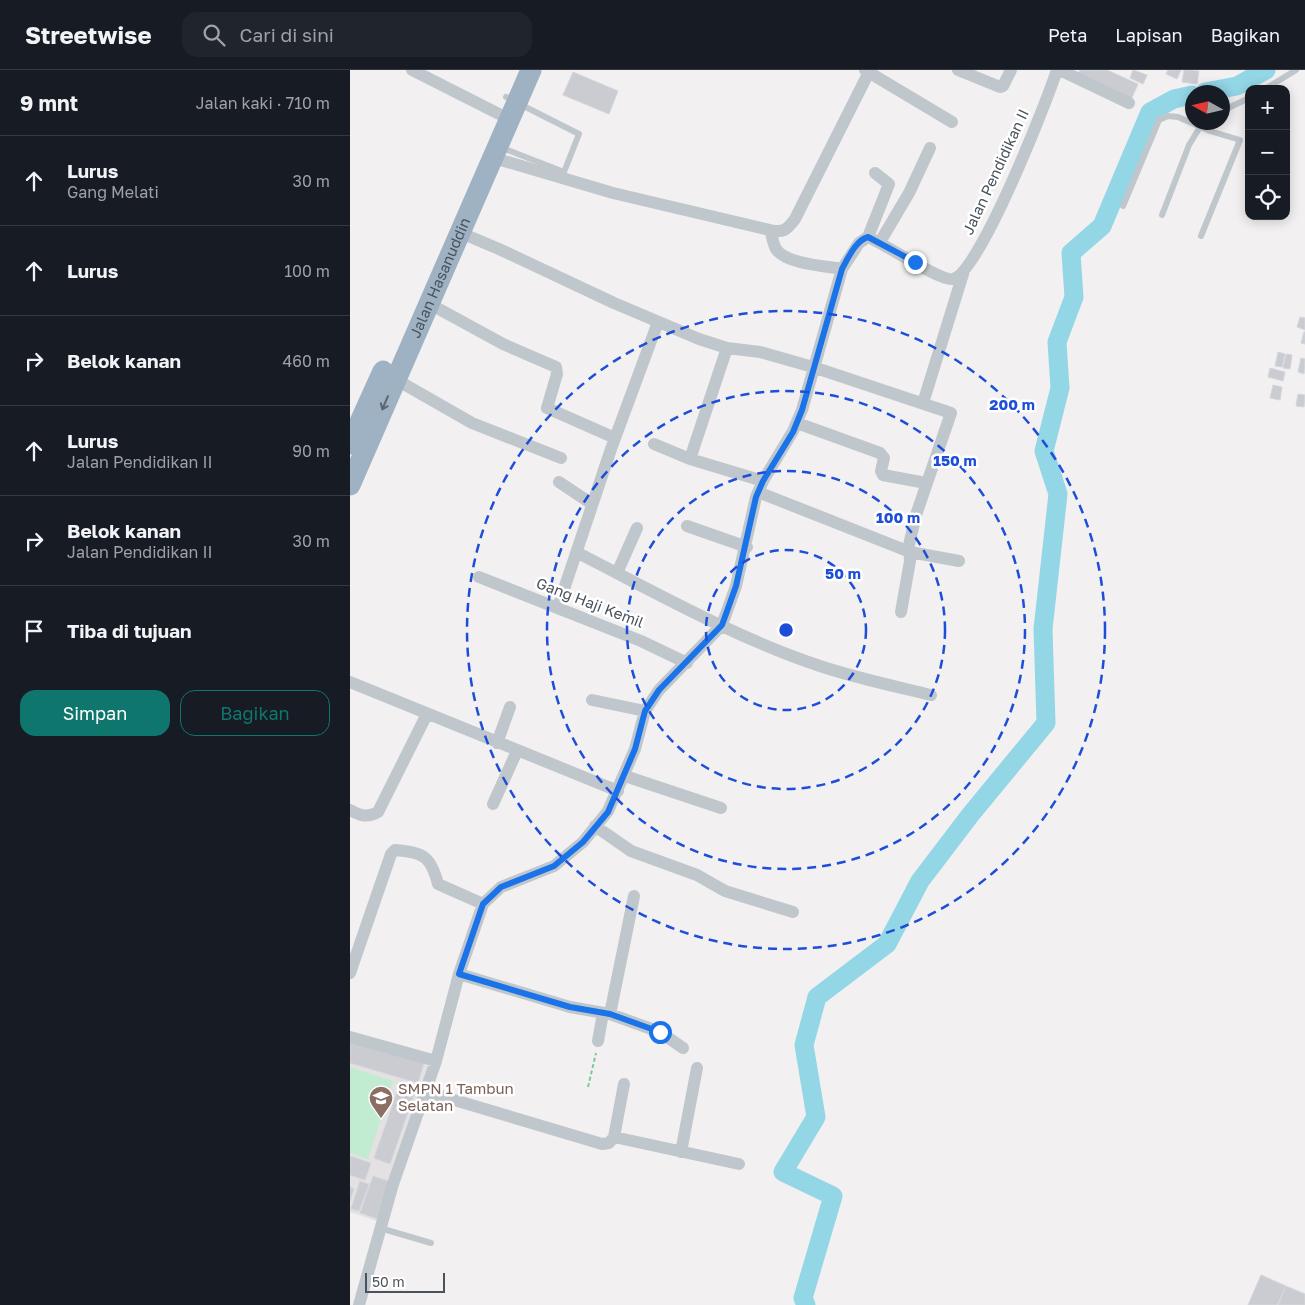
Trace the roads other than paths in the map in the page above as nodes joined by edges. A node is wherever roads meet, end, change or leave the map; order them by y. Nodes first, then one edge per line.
1 (412, 70) edge
2 (517, 70) edge
3 (531, 70) edge
4 (958, 70) edge
5 (1011, 70) edge
6 (1059, 70) edge
7 (1296, 70) edge
8 (868, 71) edge
9 (1271, 85) edge
10 (1245, 100) edge
11 (1130, 103) dead end
12 (508, 104) junction
13 (1230, 107) edge
14 (1185, 120) edge
15 (952, 122) dead end
16 (1198, 130) edge
17 (1210, 131) edge
18 (930, 148) dead end
19 (493, 149) junction
20 (875, 173) dead end
21 (889, 184) junction
22 (909, 193) junction
23 (1124, 206) dead end
24 (1162, 215) dead end
25 (770, 230) junction
26 (461, 233) junction
27 (1201, 236) dead end
28 (874, 240) junction
29 (842, 269) junction
30 (964, 274) junction
31 (428, 303) junction
32 (658, 322) junction
33 (727, 348) junction
34 (813, 367) junction
35 (395, 380) junction
36 (923, 403) junction
37 (796, 423) junction
38 (615, 438) junction
39 (350, 444) edge
40 (654, 444) dead end
41 (561, 458) dead end
42 (690, 459) junction
43 (559, 482) dead end
44 (926, 483) junction
45 (350, 484) edge
46 (760, 487) junction
47 (592, 504) junction
48 (687, 526) dead end
49 (637, 528) dead end
50 (747, 547) junction
51 (578, 552) junction
52 (910, 552) junction
53 (960, 561) dead end
54 (617, 573) junction
55 (479, 577) dead end
56 (558, 607) junction
57 (901, 612) dead end
58 (722, 625) junction
59 (687, 663) junction
60 (350, 682) edge
61 (931, 696) dead end
62 (592, 700) dead end
63 (510, 707) dead end
64 (645, 711) junction
65 (427, 714) junction
66 (497, 743) junction
67 (517, 752) junction
68 (625, 776) junction
69 (618, 791) junction
70 (493, 804) dead end
71 (721, 808) dead end
72 (350, 810) edge
73 (595, 826) junction
74 (634, 896) dead end
75 (483, 904) junction
76 (793, 912) dead end
77 (350, 974) edge
78 (459, 974) junction
79 (607, 1014) junction
80 (350, 1037) edge
81 (598, 1041) road end
82 (683, 1048) dead end
83 (436, 1061) junction
84 (697, 1068) dead end
85 (624, 1084) dead end
86 (424, 1092) junction
87 (614, 1137) junction
88 (681, 1152) junction
89 (739, 1164) dead end
90 (380, 1228) junction
91 (431, 1243) dead end
92 (359, 1305) edge

1 - 12 street
2 - 12 highway, Jalan Hasanuddin
3 - 12 highway, Jalan Hasanuddin
4 - 5 street
6 - 11 street
6 - 30 street, Jalan Pendidikan II
7 - 9 lane
8 - 15 street
8 - 25 street
10 - 13 lane
12 - 19 highway, Jalan Hasanuddin
12 - 19 lane
14 - 23 lane
16 - 24 lane
17 - 27 lane
18 - 22 street
19 - 25 street
19 - 26 highway, Jalan Hasanuddin
19 - 39 highway, Jalan Hasanuddin
20 - 21 street
21 - 22 street
21 - 28 street
22 - 28 street
25 - 29 street
26 - 31 highway, Jalan Hasanuddin
26 - 32 street
28 - 29 street
28 - 30 street
29 - 34 street
30 - 36 street, Jalan Pendidikan II
31 - 35 highway, Jalan Hasanuddin
31 - 38 street
32 - 33 street
32 - 38 street
33 - 34 street
33 - 42 street
34 - 36 street
34 - 37 street
35 - 41 street
35 -> 45 highway, Jalan Hasanuddin
36 - 44 street
37 - 44 street
37 - 46 street
38 - 47 street
40 - 42 street
42 - 46 street
43 - 47 street
44 - 52 street
46 - 50 street
46 - 52 street
47 - 51 street
48 - 50 street
49 - 54 street
50 - 58 street
51 - 54 street
51 - 56 street
52 - 53 street
52 - 57 street
54 - 58 street
55 - 56 street, Gang Haji Kemil
56 - 59 street, Gang Haji Kemil
58 - 59 street
58 - 61 street
59 - 64 street
60 - 65 street
62 - 64 street
63 - 66 street
64 - 68 street
65 - 66 street
65 - 72 street
66 - 67 street
67 - 69 street
67 - 70 street
68 - 69 street
68 - 71 street
69 - 73 street
73 - 75 street
73 - 76 street
74 - 79 street
75 - 77 street
75 - 78 street
78 - 79 street
78 - 83 street
79 - 81 street
79 - 82 street
80 - 83 street
83 - 86 street
84 - 88 street
85 - 87 street
86 - 87 street
86 - 90 street
87 - 88 street
88 - 89 street
90 - 91 lane
90 - 92 street

